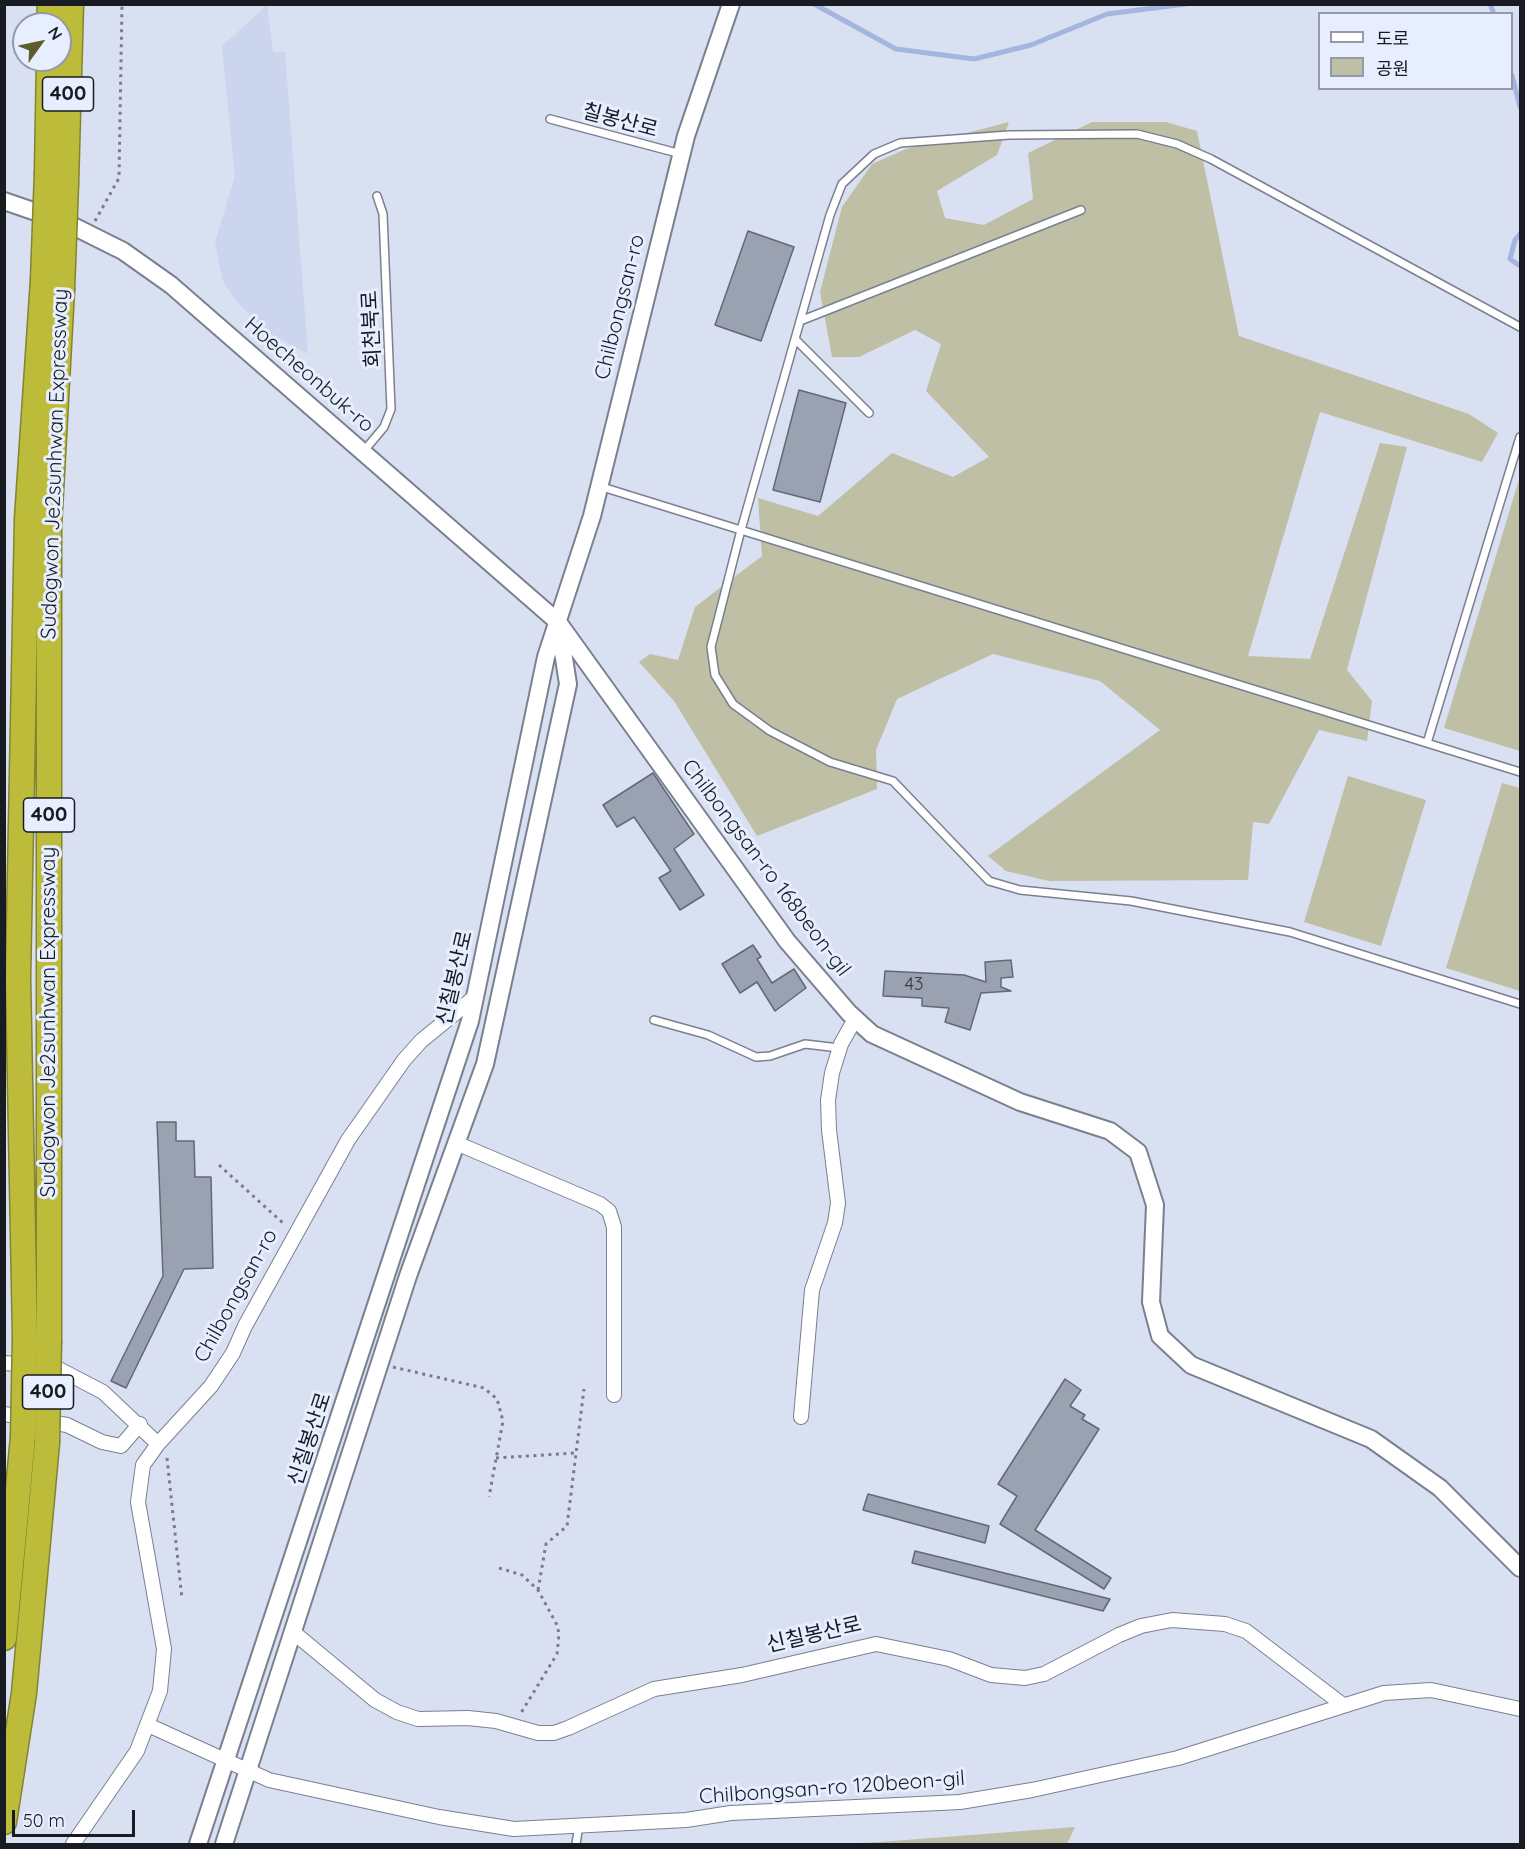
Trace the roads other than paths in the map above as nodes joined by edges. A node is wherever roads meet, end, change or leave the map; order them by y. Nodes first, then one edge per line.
1 (71, 4) edge
2 (731, 4) edge
3 (50, 72) edge
4 (550, 119) dead end
5 (682, 154) junction
6 (56, 178) junction
7 (377, 196) dead end
8 (4, 201) edge
9 (1081, 210) dead end
10 (52, 285) junction
11 (800, 321) junction
12 (1521, 327) edge
13 (795, 339) junction
14 (869, 413) dead end
15 (1521, 437) edge
16 (363, 452) junction
17 (599, 486) junction
18 (741, 530) junction
19 (558, 622) junction
20 (1427, 743) junction
21 (1521, 772) edge
22 (476, 996) junction
23 (1521, 1004) edge
24 (855, 1019) junction
25 (654, 1020) dead end
26 (839, 1048) junction
27 (456, 1143) junction
28 (4, 1363) edge
29 (614, 1395) dead end
30 (4, 1414) edge
31 (801, 1417) dead end
32 (140, 1424) junction
33 (158, 1444) junction
34 (1521, 1568) edge
35 (293, 1632) junction
36 (4, 1638) edge
37 (1343, 1706) junction
38 (1521, 1709) edge
39 (148, 1725) junction
40 (226, 1762) junction
41 (248, 1771) junction
42 (4, 1822) edge
43 (579, 1825) junction
44 (74, 1845) edge
45 (198, 1845) edge
46 (224, 1845) edge
47 (576, 1845) edge

1 - 6 highway, Sudogwon Je2sunhwan Expressway / 400
2 - 5 street, Chilbongsan-ro
3 - 6 highway, Sudogwon Je2sunhwan Expressway / 400
4 - 5 lane, 칠봉산로
5 - 17 street, Chilbongsan-ro
6 - 10 highway, Sudogwon Je2sunhwan Expressway / 400, bridge
7 - 16 lane, 회천북로
8 - 16 street, Hoecheonbuk-ro
9 - 11 lane
10 - 36 highway, Sudogwon Je2sunhwan Expressway / 400, bridge
10 - 42 highway, Sudogwon Je2sunhwan Expressway / 400, bridge
11 - 12 lane
11 - 13 lane
13 - 14 lane
13 - 18 lane
15 - 20 lane
16 - 19 street, Hoecheonbuk-ro
17 - 18 lane
17 - 19 street, Chilbongsan-ro
18 - 20 lane
18 - 23 lane
19 - 22 street, 신칠봉산로
19 - 24 street, Chilbongsan-ro 168beon-gil
19 - 27 street, 신칠봉산로
20 - 21 lane
22 - 33 street, Chilbongsan-ro
22 - 40 street, 신칠봉산로
24 - 26 street
24 - 34 street, Chilbongsan-ro 168beon-gil
25 - 26 lane
26 - 31 street
27 - 29 street
27 - 35 street, 신칠봉산로
28 - 32 street
30 - 32 street
32 - 33 street
33 - 39 street, Chilbongsan-ro
35 - 37 street, 신칠봉산로
35 - 41 street, 신칠봉산로
37 - 38 street, Chilbongsan-ro 120beon-gil
37 - 43 street, Chilbongsan-ro 120beon-gil
39 - 40 street, Chilbongsan-ro 120beon-gil
39 - 44 street, Chilbongsan-ro
40 - 41 street, Chilbongsan-ro 120beon-gil
40 - 45 street, 신칠봉산로
41 - 43 street, Chilbongsan-ro 120beon-gil
41 - 46 street, 신칠봉산로
43 - 47 lane

